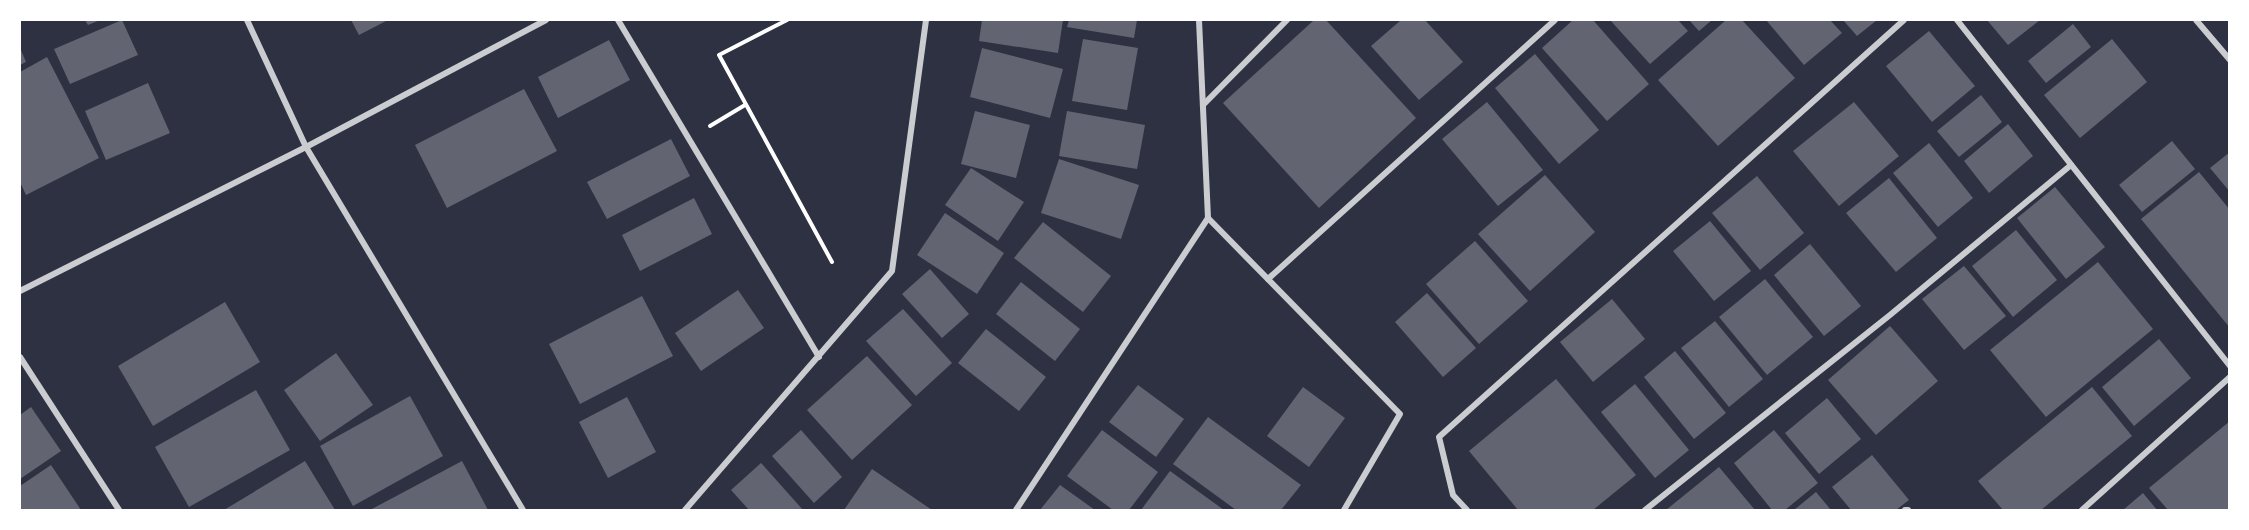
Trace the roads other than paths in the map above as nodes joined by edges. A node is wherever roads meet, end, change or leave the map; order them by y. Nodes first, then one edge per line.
1 (247, 20) edge
2 (546, 20) edge
3 (618, 20) edge
4 (926, 20) edge
5 (1199, 20) edge
6 (1287, 20) edge
7 (1555, 20) edge
8 (1904, 20) edge
9 (1957, 20) edge
10 (2196, 20) edge
11 (2229, 60) edge
12 (1203, 105) junction
13 (306, 147) junction
14 (2071, 165) junction
15 (1208, 218) junction
16 (1268, 279) junction
17 (20, 291) edge
18 (20, 357) edge
19 (819, 357) junction
20 (2229, 366) edge
21 (2229, 377) edge
22 (119, 510) edge
23 (523, 510) edge
24 (686, 510) edge
25 (1016, 510) edge
26 (1344, 510) edge
27 (1467, 510) edge
28 (1645, 510) edge
29 (2082, 510) edge

1 - 13 street
2 - 13 street
3 - 19 street
4 - 19 street
5 - 12 street
6 - 12 street
7 - 16 street
8 - 27 street
9 - 14 street
10 - 11 street
12 - 15 street
13 - 17 street
13 - 23 street
14 - 20 street
14 - 28 street
15 - 16 street
15 - 25 street
16 - 26 street
18 - 22 street
19 - 24 street
21 - 29 street

